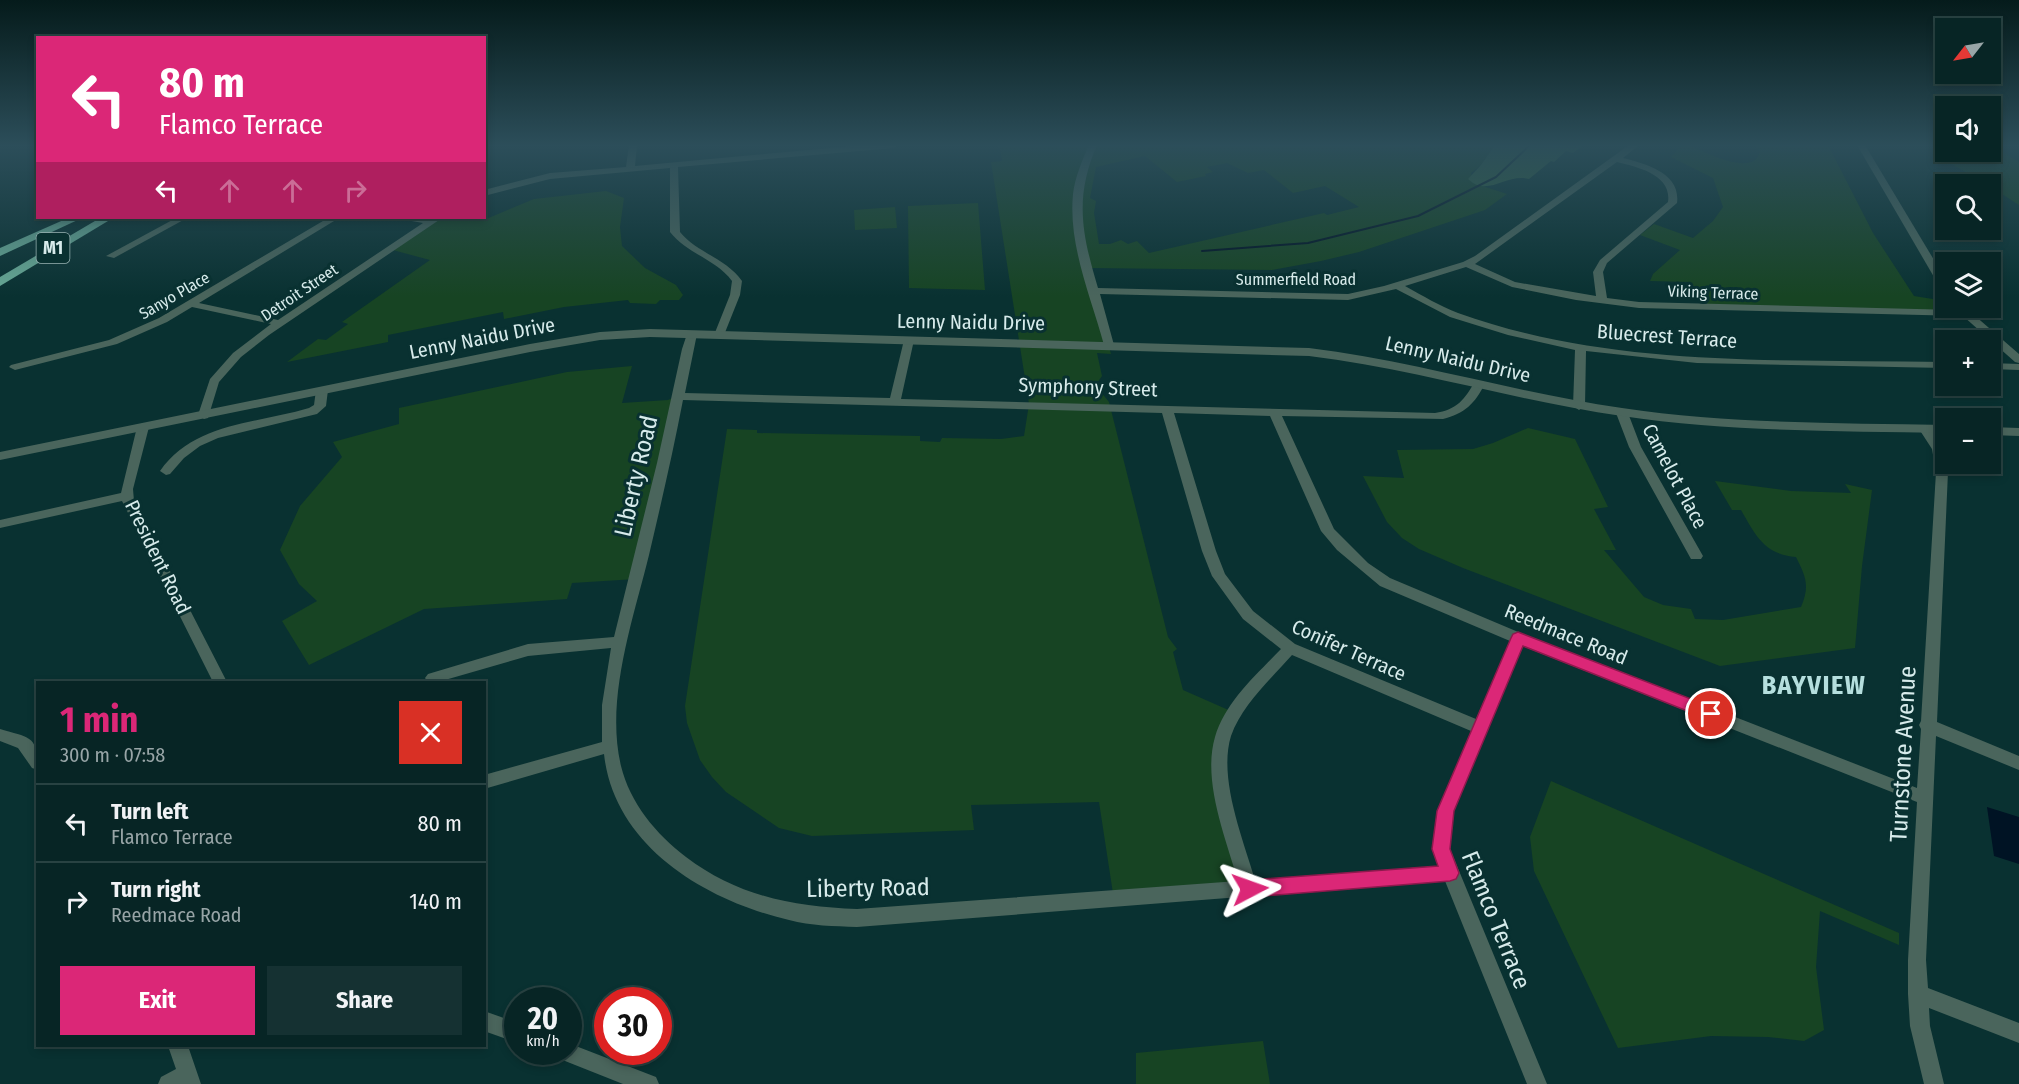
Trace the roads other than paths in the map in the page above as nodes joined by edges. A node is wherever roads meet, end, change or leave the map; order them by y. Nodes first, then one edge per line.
1 (674, 196) edge
2 (1076, 196) edge
3 (1566, 196) edge
4 (1674, 196) edge
5 (1892, 196) edge
6 (74, 219) edge
7 (105, 219) edge
8 (180, 219) edge
9 (331, 219) edge
10 (434, 220) edge
11 (0, 252) edge
12 (111, 256) dead end
13 (38, 258) junction
14 (1467, 264) junction
15 (1935, 270) edge
16 (0, 282) edge
17 (1397, 286) junction
18 (0, 288) edge
19 (1094, 291) junction
20 (1602, 300) junction
21 (191, 304) junction
22 (1935, 309) edge
23 (1972, 318) edge
24 (279, 323) junction
25 (692, 334) junction
26 (718, 334) junction
27 (909, 340) junction
28 (1109, 345) junction
29 (1581, 348) junction
30 (2019, 360) edge
31 (1935, 365) edge
32 (2001, 366) edge
33 (15, 367) dead end
34 (2019, 367) edge
35 (1479, 383) junction
36 (322, 390) junction
37 (678, 396) junction
38 (895, 401) junction
39 (1579, 406) junction
40 (1167, 409) junction
41 (1274, 412) junction
42 (1622, 413) junction
43 (204, 415) junction
44 (143, 427) junction
45 (1925, 429) junction
46 (1935, 429) edge
47 (2001, 431) edge
48 (2019, 432) edge
49 (0, 456) edge
50 (166, 471) dead end
51 (127, 496) junction
52 (0, 524) edge
53 (1696, 556) dead end
54 (1518, 638) junction
55 (621, 642) junction
56 (1290, 648) junction
57 (433, 678) dead end
58 (220, 681) edge
59 (1928, 725) junction
60 (1481, 728) junction
61 (0, 735) edge
62 (610, 746) junction
63 (36, 761) edge
64 (2019, 763) edge
65 (486, 781) edge
66 (1925, 798) junction
67 (1450, 873) junction
68 (1250, 889) junction
69 (1918, 994) junction
70 (486, 1022) edge
71 (504, 1028) edge
72 (2019, 1033) edge
73 (178, 1047) edge
74 (582, 1058) edge
75 (189, 1079) edge
76 (168, 1084) edge
77 (649, 1084) edge
78 (1538, 1084) edge
79 (1934, 1084) edge

1 - 26 street
2 - 19 street
3 - 14 street, Summerfield Road
4 - 20 street
5 - 15 street
6 - 11 highway, M1
7 - 13 highway, M1
8 - 12 street
9 - 21 street, Sanyo Place
10 - 24 street, Detroit Street
13 - 16 highway, M1
13 - 18 highway
14 - 17 street, Summerfield Road
14 - 20 street, Viking Terrace
17 - 19 street, Summerfield Road
17 - 29 street, Bluecrest Terrace
19 - 28 street
20 - 22 street, Viking Terrace
21 - 24 street
21 - 33 street, Sanyo Place
23 - 30 street
24 - 43 street, Detroit Street
25 - 26 street, Lenny Naidu Drive
25 - 36 street, Lenny Naidu Drive
25 - 37 street, Liberty Road
26 - 27 street, Lenny Naidu Drive
27 - 28 street, Lenny Naidu Drive
27 - 38 street
28 - 35 street, Lenny Naidu Drive
29 - 31 street, Bluecrest Terrace
29 - 39 street
32 - 34 street
35 - 39 street, Lenny Naidu Drive
35 - 41 street, Symphony Street
36 - 43 street, Lenny Naidu Drive
36 - 50 street
37 - 38 street, Symphony Street
37 - 55 street, Liberty Road
38 - 40 street, Symphony Street
39 - 42 street, Lenny Naidu Drive
40 - 41 street, Symphony Street
40 - 56 street, Conifer Terrace
41 - 54 street, Reedmace Road
42 - 45 street, Lenny Naidu Drive
42 - 53 street, Camelot Place
43 - 44 street, Lenny Naidu Drive
44 - 49 street, Lenny Naidu Drive
44 - 51 street, President Road
45 - 46 street, Lenny Naidu Drive
45 - 59 street, Turnstone Avenue
47 - 48 street
51 - 52 street
51 - 58 street, President Road
54 - 60 street, Flamco Terrace
54 - 66 street, Reedmace Road
55 - 57 street
55 - 62 street, Liberty Road
56 - 60 street, Conifer Terrace
56 - 68 street
59 - 64 street
59 - 66 street, Turnstone Avenue
60 - 67 street, Flamco Terrace
61 - 63 street
62 - 65 street
62 - 68 street, Liberty Road
66 - 69 street, Turnstone Avenue
67 - 68 street, Liberty Road
67 - 78 street, Flamco Terrace
69 - 72 street
69 - 79 street, Turnstone Avenue
70 - 71 street
73 - 75 street
74 - 77 street
75 - 76 street

